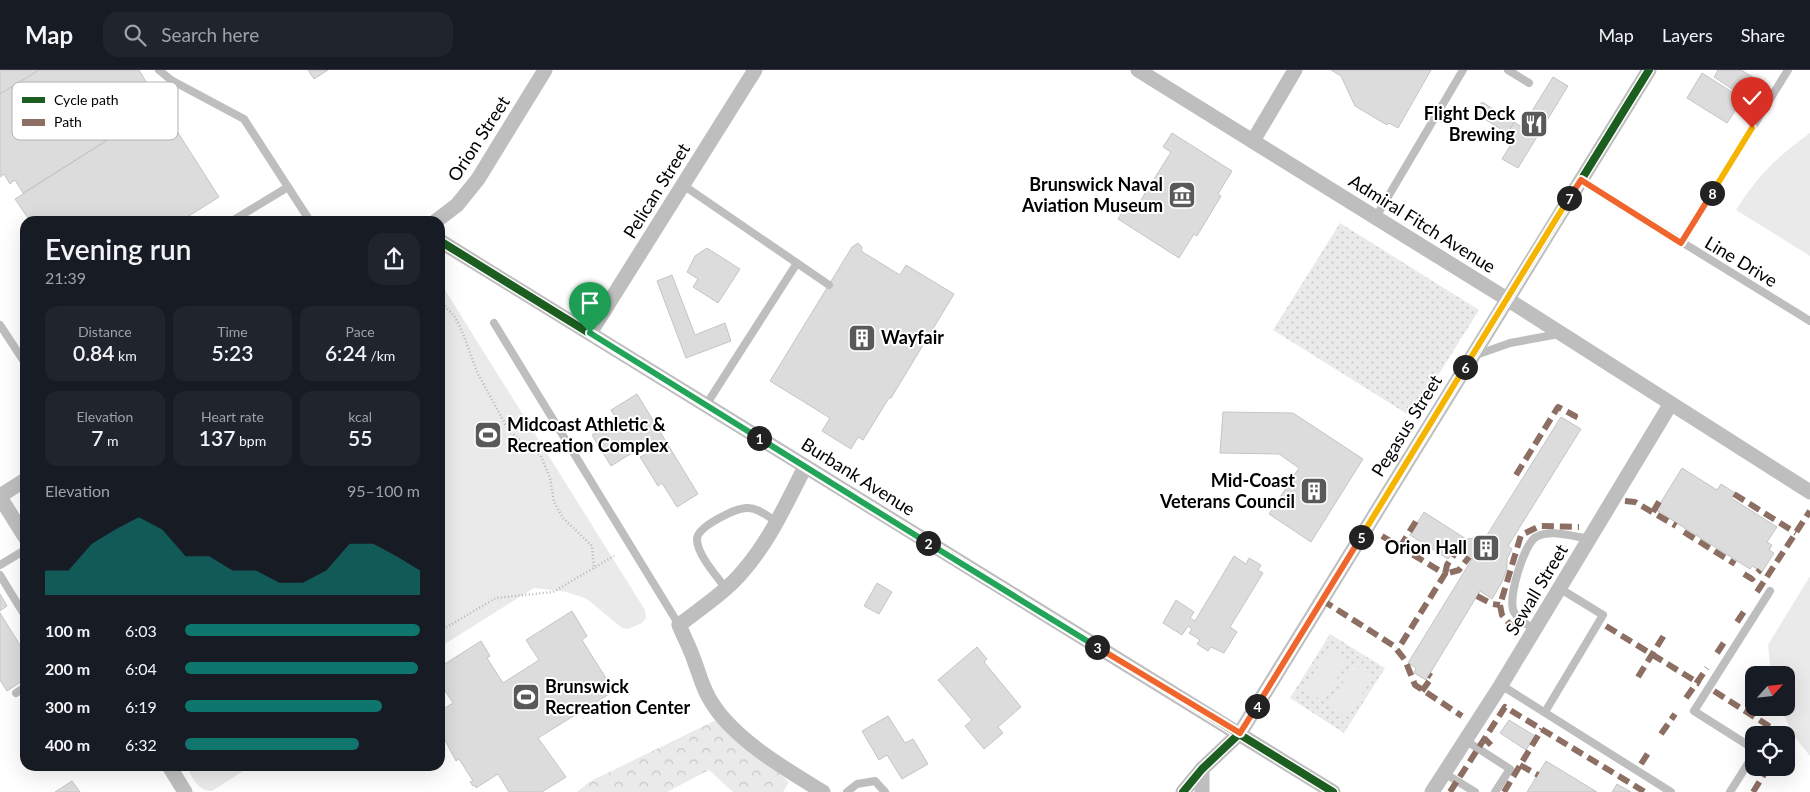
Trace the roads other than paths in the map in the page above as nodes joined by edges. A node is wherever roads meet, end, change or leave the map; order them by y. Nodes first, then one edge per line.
1 (159, 70) edge
2 (544, 70) edge
3 (755, 70) edge
4 (1138, 70) edge
5 (1295, 70) edge
6 (1463, 70) edge
7 (1508, 70) edge
8 (1649, 70) edge
9 (1788, 70) edge
10 (174, 82) edge
11 (1529, 83) dead end
12 (178, 84) edge
13 (1253, 141) junction
14 (1581, 180) junction
15 (683, 185) junction
16 (288, 186) junction
17 (240, 216) edge
18 (307, 216) edge
19 (443, 216) edge
20 (1376, 218) junction
21 (1681, 243) junction
22 (445, 244) edge
23 (796, 263) junction
24 (829, 285) dead end
25 (1507, 298) junction
26 (1810, 321) edge
27 (494, 323) dead end
28 (0, 325) edge
29 (590, 333) junction
30 (1561, 334) junction
31 (20, 350) edge
32 (1472, 356) junction
33 (1670, 404) junction
34 (706, 405) junction
35 (805, 467) junction
36 (20, 483) edge
37 (1810, 492) edge
38 (0, 496) edge
39 (777, 522) junction
40 (20, 529) edge
41 (1589, 539) junction
42 (20, 553) edge
43 (0, 565) edge
44 (0, 575) edge
45 (1559, 588) junction
46 (726, 589) junction
47 (1770, 591) dead end
48 (20, 608) edge
49 (679, 625) junction
50 (1534, 630) junction
51 (1501, 685) junction
52 (20, 690) edge
53 (16, 693) dead end
54 (1545, 712) junction
55 (1240, 733) junction
56 (1466, 740) junction
57 (1745, 743) edge
58 (1745, 768) edge
59 (1202, 769) junction
60 (172, 771) edge
61 (1444, 773) junction
62 (185, 792) edge
63 (823, 792) edge
64 (847, 792) edge
65 (885, 792) edge
66 (1183, 792) edge
67 (1202, 792) edge
68 (1333, 792) edge
69 (1432, 792) edge
70 (1475, 792) edge
71 (1495, 792) edge
72 (1671, 792) edge
73 (1730, 792) edge

1 - 10 lane
2 - 19 street, Orion Street
3 - 15 street, Pelican Street
4 - 13 street, Admiral Fitch Avenue
5 - 13 street
6 - 20 lane
7 - 11 lane
8 - 14 street, Pegasus Street
9 - 21 lane
12 - 16 lane
13 - 20 street, Admiral Fitch Avenue
14 - 21 lane, Line Drive
14 - 25 street, Pegasus Street
15 - 23 lane
15 - 29 street, Pelican Street
16 - 17 lane
16 - 18 lane
20 - 25 street, Admiral Fitch Avenue
21 - 26 lane, Line Drive
22 - 29 street, Burbank Avenue
23 - 24 lane
23 - 34 lane
25 - 30 street, Admiral Fitch Avenue
25 - 32 street, Pegasus Street
27 - 49 lane
28 - 31 lane
29 - 34 street, Burbank Avenue
30 - 32 lane
30 - 33 street, Admiral Fitch Avenue
32 - 55 street, Pegasus Street
33 - 37 street, Admiral Fitch Avenue
33 - 41 street, Sewall Street
34 - 35 street, Burbank Avenue
35 - 39 street
35 - 55 street, Burbank Avenue
36 - 38 street
38 - 40 street
39 - 46 street
39 - 46 lane
41 - 45 street, Sewall Street
41 - 50 lane
42 - 43 lane
44 - 48 lane
45 - 50 street, Sewall Street
45 - 54 lane
46 - 49 street
47 - 57 lane
49 - 63 street
50 - 51 street, Sewall Street
51 - 54 lane
51 - 56 street, Sewall Street
52 - 53 lane
54 - 72 lane
55 - 59 street, Pegasus Street
55 - 68 street, Burbank Avenue
56 - 61 street, Sewall Street
56 - 71 lane
58 - 73 lane
59 - 66 street, Pegasus Street
59 - 67 street
60 - 62 street
61 - 69 street, Sewall Street
61 - 70 lane
64 - 65 lane

